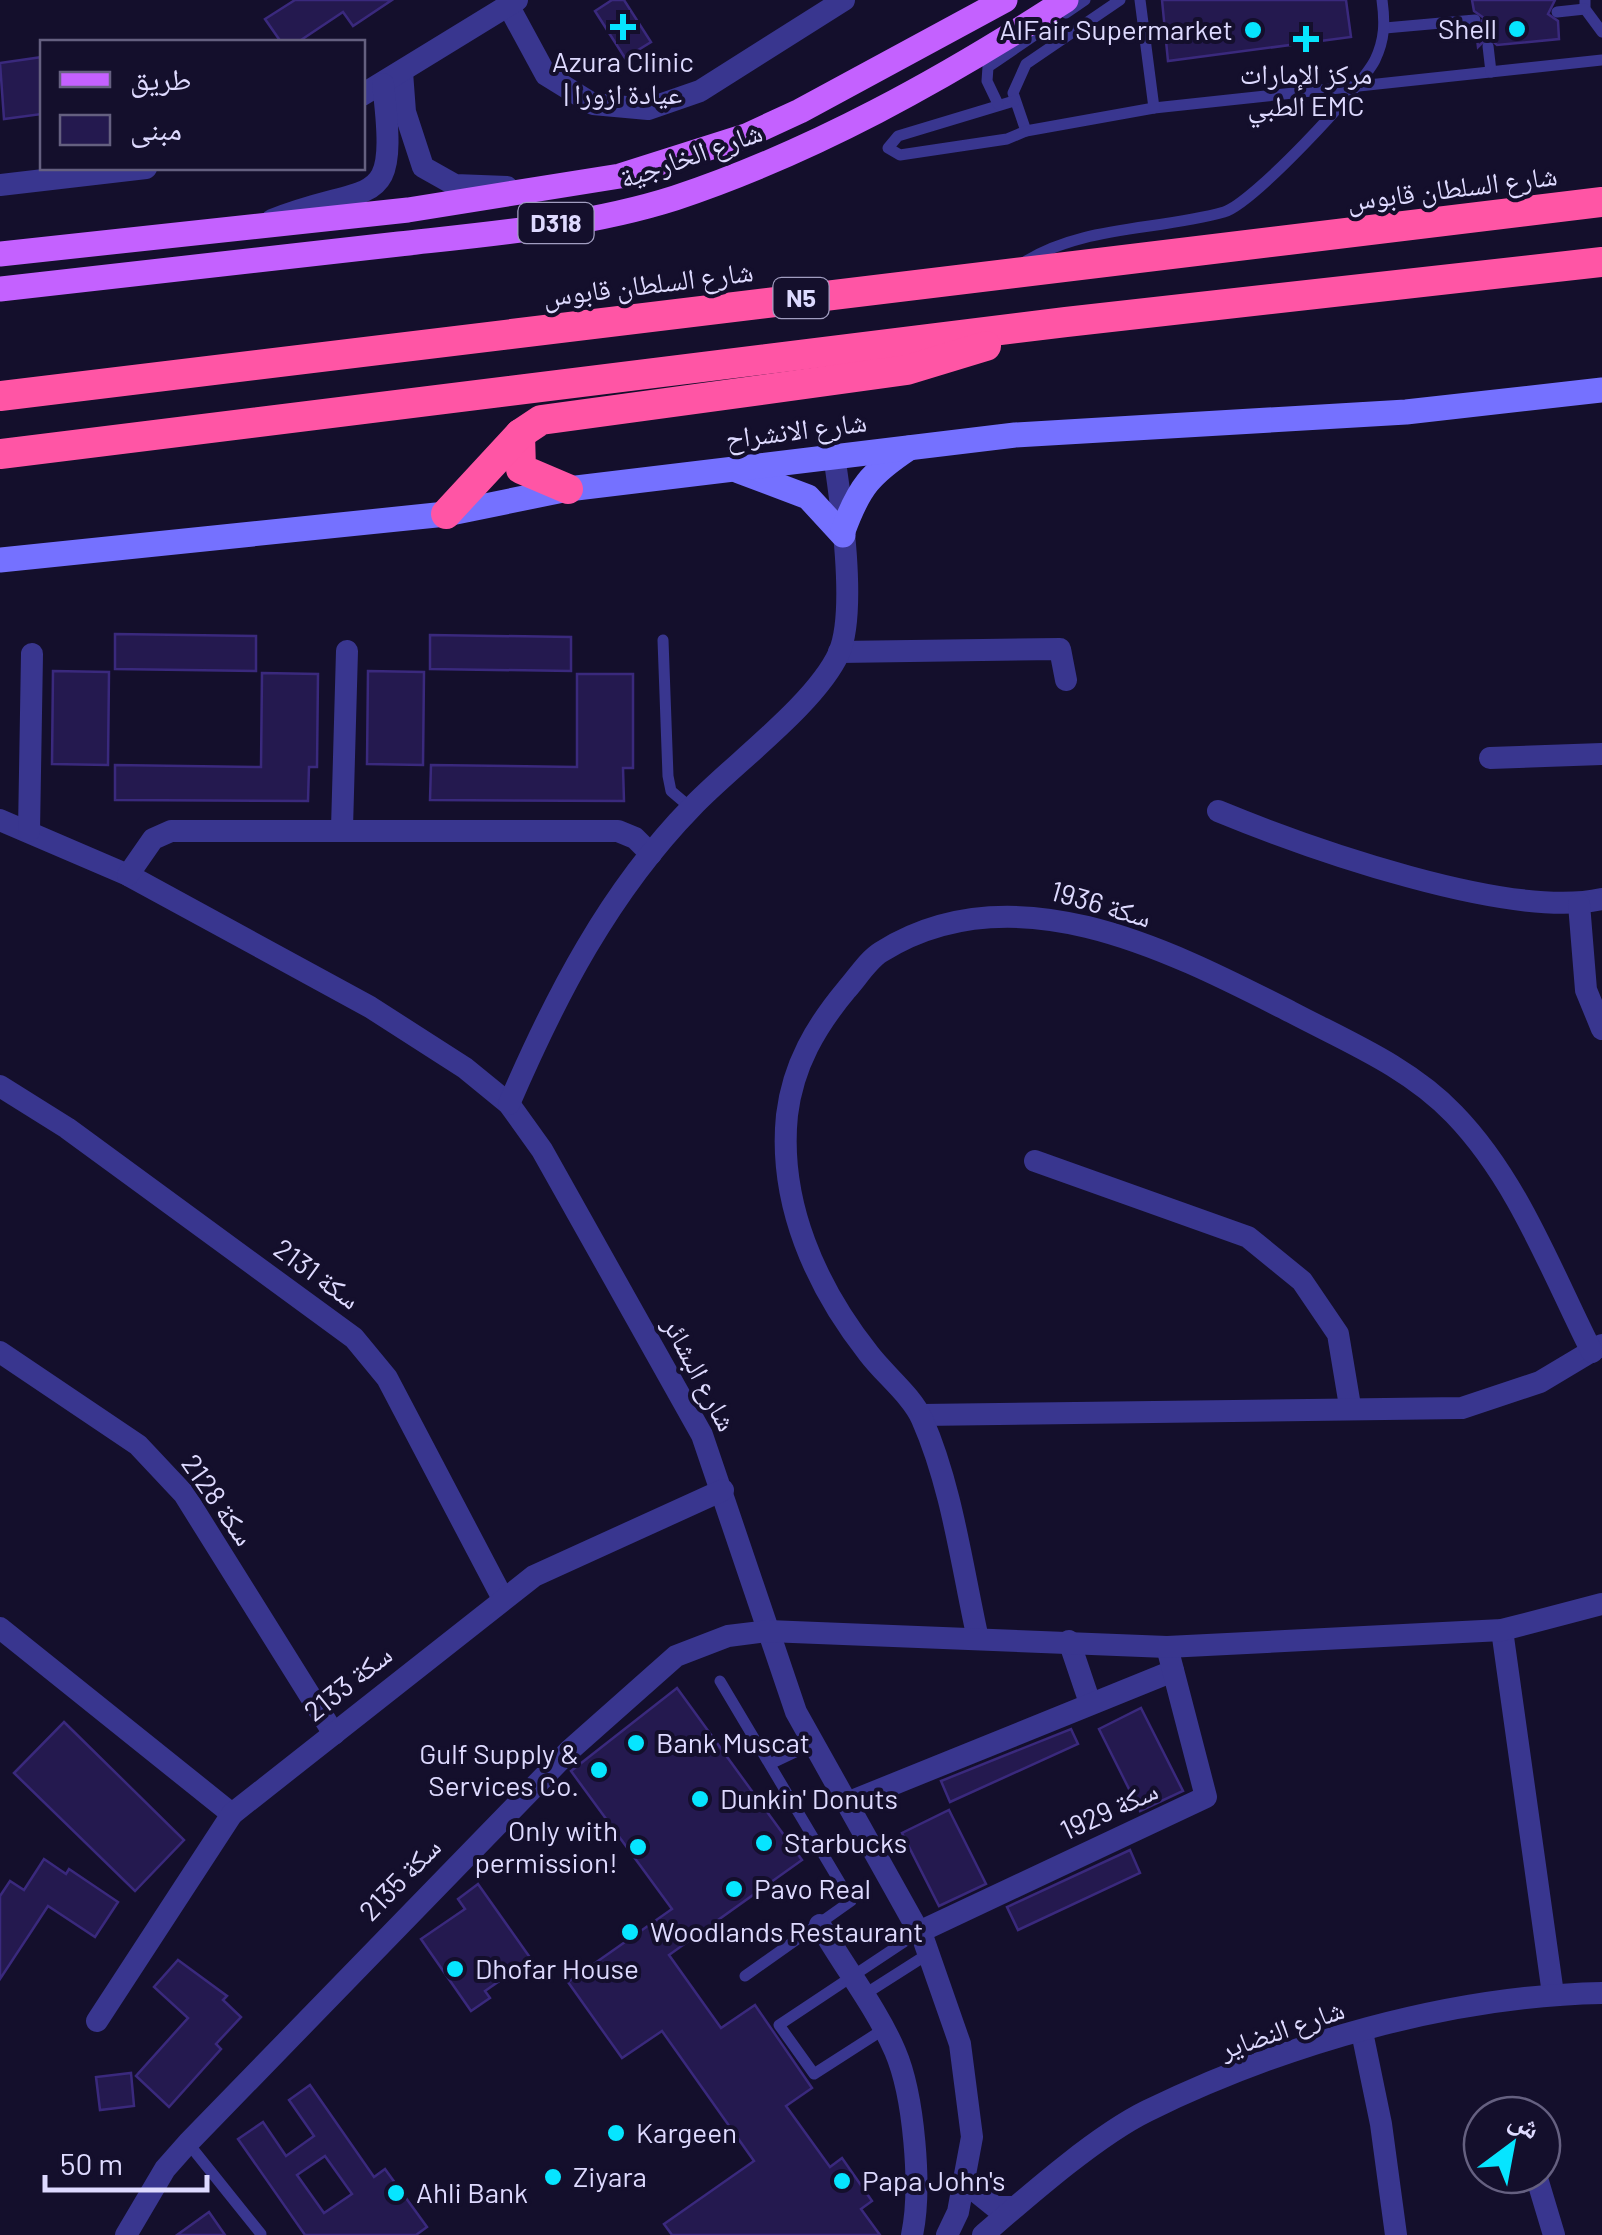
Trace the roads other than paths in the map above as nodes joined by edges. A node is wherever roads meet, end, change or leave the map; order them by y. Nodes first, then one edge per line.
1 (844, 0) edge
2 (1005, 0) edge
3 (1066, 0) edge
4 (1084, 0) edge
5 (1120, 0) edge
6 (1140, 0) edge
7 (1382, 0) edge
8 (512, 2) edge
9 (1585, 4) edge
10 (1556, 12) dead end
11 (1475, 20) dead end
12 (1385, 28) junction
13 (1602, 32) edge
14 (1488, 46) dead end
15 (1602, 60) edge
16 (1491, 72) junction
17 (383, 84) edge
18 (1354, 89) junction
19 (1014, 101) junction
20 (998, 104) junction
21 (1154, 108) junction
22 (1026, 131) junction
23 (130, 170) edge
24 (0, 186) edge
25 (555, 189) junction
26 (1602, 202) edge
27 (252, 228) junction
28 (0, 254) edge
29 (1602, 262) edge
30 (1007, 273) junction
31 (0, 288) edge
32 (1066, 322) junction
33 (1602, 390) edge
34 (0, 396) edge
35 (520, 434) junction
36 (911, 447) junction
37 (0, 454) edge
38 (834, 455) junction
39 (730, 468) junction
40 (568, 489) junction
41 (446, 514) junction
42 (843, 533) junction
43 (0, 560) edge
44 (663, 640) dead end
45 (346, 651) dead end
46 (839, 652) junction
47 (32, 654) dead end
48 (1066, 680) dead end
49 (1602, 754) edge
50 (1490, 758) dead end
51 (691, 808) junction
52 (1218, 812) dead end
53 (0, 820) edge
54 (342, 828) junction
55 (29, 831) junction
56 (651, 854) junction
57 (128, 875) junction
58 (1590, 901) edge
59 (1602, 1028) edge
60 (0, 1086) edge
61 (508, 1104) junction
62 (1035, 1161) dead end
63 (1597, 1349) edge
64 (0, 1352) edge
65 (1350, 1406) junction
66 (921, 1416) junction
67 (723, 1490) junction
68 (502, 1597) junction
69 (1602, 1604) edge
70 (0, 1628) edge
71 (1502, 1630) junction
72 (768, 1632) junction
73 (978, 1639) junction
74 (1069, 1641) junction
75 (1167, 1646) junction
76 (1172, 1671) junction
77 (720, 1681) dead end
78 (1090, 1703) junction
79 (334, 1734) junction
80 (814, 1743) junction
81 (770, 1764) junction
82 (847, 1803) junction
83 (232, 1814) junction
84 (820, 1925) junction
85 (924, 1943) junction
86 (744, 1976) dead end
87 (856, 1987) junction
88 (1554, 1994) junction
89 (1602, 1994) edge
90 (97, 2021) dead end
91 (884, 2029) junction
92 (1362, 2032) junction
93 (188, 2143) junction
94 (964, 2182) junction
95 (1542, 2195) edge
96 (1015, 2207) junction
97 (261, 2234) edge
98 (126, 2235) edge
99 (912, 2235) edge
100 (947, 2235) edge
101 (983, 2235) edge
102 (1396, 2235) edge
103 (1554, 2235) edge

1 - 8 street
2 - 25 main road, شارع الخارجية / D318
3 - 31 main road, شارع الخارجية / D318
4 - 20 lane
5 - 19 lane
6 - 21 lane
7 - 12 lane
8 - 17 street
9 - 10 lane
9 - 13 lane
11 - 12 lane
12 - 18 lane
14 - 16 lane
15 - 16 lane
16 - 18 lane
17 - 25 street
17 - 27 street
18 - 21 lane
18 - 30 lane
19 - 20 lane
19 - 22 lane
20 - 22 lane
21 - 22 lane
23 - 24 street
25 - 27 main road, شارع الخارجية / D318
26 - 30 highway, شارع السلطان قابوس / N5
27 - 28 main road, شارع الخارجية / D318
29 - 32 highway, N5
30 - 34 highway, شارع السلطان قابوس / N5
32 - 35 highway
32 - 37 highway, N5
33 - 36 street, شارع الانشراح
35 - 40 highway
35 - 41 highway
36 - 38 street, شارع الانشراح
36 - 42 street
38 - 39 street, شارع الانشراح
38 - 42 street
39 - 40 street, شارع الانشراح
39 - 42 street
40 - 41 street, شارع الانشراح
41 - 43 street, شارع الانشراح
42 - 46 street
44 - 51 lane
45 - 54 street
46 - 48 street
46 - 51 street
47 - 55 street
49 - 50 street
51 - 56 street
52 - 58 street
53 - 55 street, شارع البشائر
54 - 56 street
54 - 57 street
55 - 57 street, شارع البشائر
56 - 61 street
57 - 61 street, شارع البشائر
58 - 59 street
60 - 68 street, سكة 2131
61 - 67 street, شارع البشائر
62 - 65 street
63 - 65 street
63 - 66 street, سكة 1936
64 - 79 street, سكة 2128
65 - 66 street
66 - 73 street, سكة 1936
67 - 68 street, سكة 2133
67 - 72 street, شارع البشائر
68 - 79 street, سكة 2133
69 - 71 street
70 - 83 street
71 - 75 street
71 - 88 street
72 - 73 street
72 - 80 street, شارع البشائر
72 - 93 street, سكة 2135
73 - 74 street
74 - 75 street
74 - 78 street
75 - 76 street, سكة 1929
76 - 78 street
76 - 85 street, سكة 1929
77 - 81 lane
78 - 82 street
79 - 83 street, سكة 2133
80 - 81 lane
80 - 82 street, شارع البشائر
81 - 84 lane
82 - 85 street, شارع البشائر
83 - 90 street, سكة 2133
84 - 86 lane
84 - 87 street
85 - 87 lane
85 - 87 lane
85 - 94 street, شارع البشائر
87 - 91 street
87 - 91 lane
88 - 89 street, شارع النضاير
88 - 92 street, شارع النضاير
91 - 99 street
92 - 96 street, شارع النضاير
92 - 102 street
93 - 97 lane
93 - 98 street, سكة 2135
94 - 96 street
94 - 100 street, شارع البشائر
95 - 103 street
96 - 101 street, شارع النضاير

